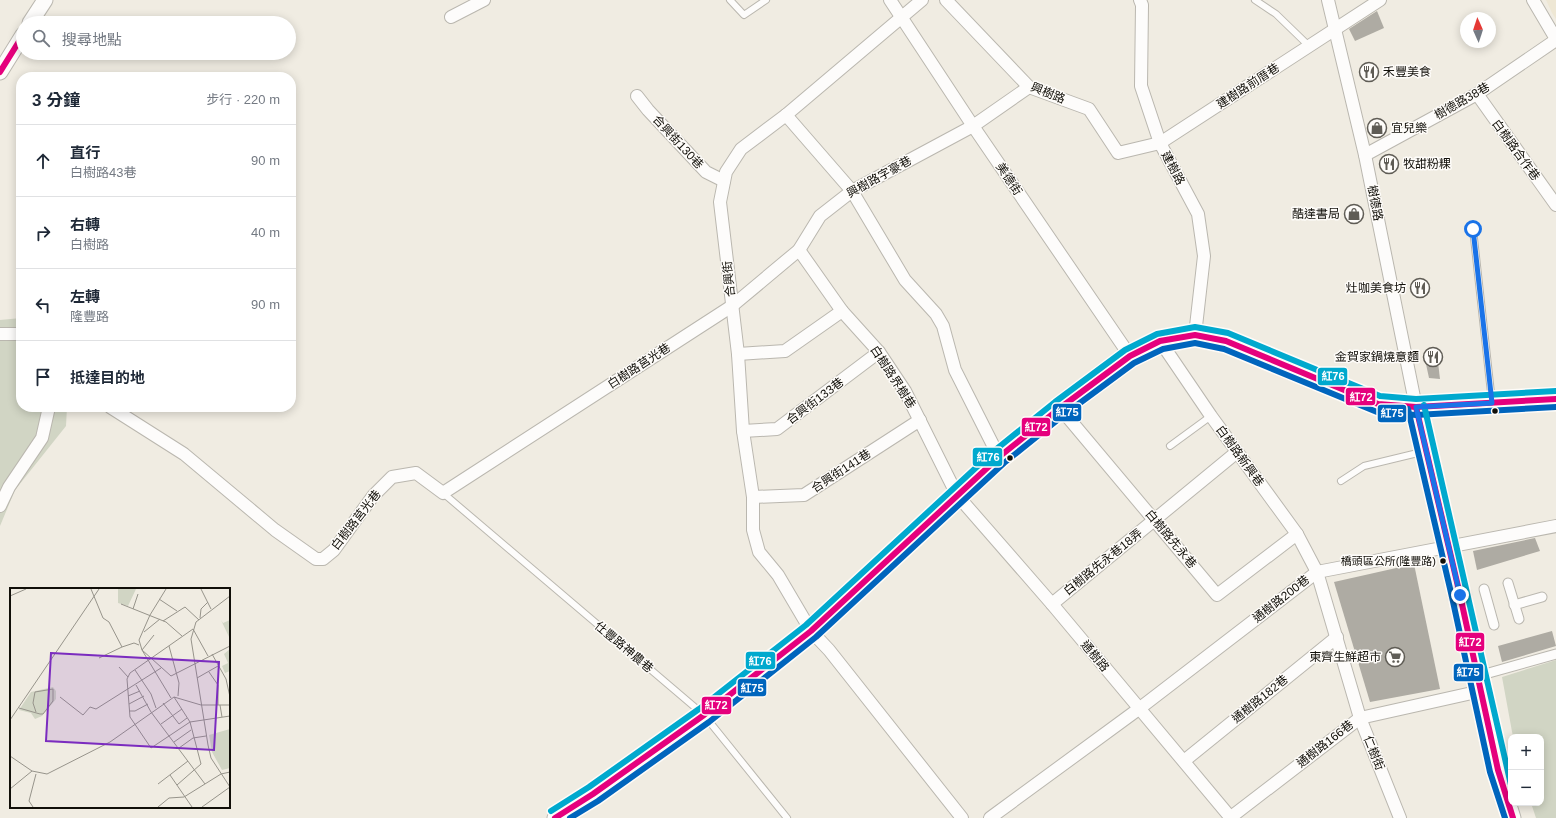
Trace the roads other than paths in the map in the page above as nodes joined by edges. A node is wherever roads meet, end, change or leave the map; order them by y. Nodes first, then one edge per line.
1 (45, 0) edge
2 (484, 0) edge
3 (730, 0) edge
4 (766, 0) edge
5 (890, 0) edge
6 (922, 0) edge
7 (946, 0) edge
8 (1140, 0) edge
9 (1255, 0) edge
10 (1328, 0) edge
11 (1380, 0) edge
12 (1533, 0) edge
13 (35, 16) edge
14 (451, 17) dead end
15 (901, 17) junction
16 (1336, 29) junction
17 (1556, 40) edge
18 (16, 46) edge
19 (1310, 46) junction
20 (0, 72) edge
21 (1029, 87) junction
22 (1477, 94) junction
23 (637, 96) dead end
24 (786, 115) junction
25 (973, 126) junction
26 (1160, 144) junction
27 (1365, 155) junction
28 (724, 182) junction
29 (852, 191) junction
30 (1556, 205) edge
31 (1473, 229) dead end
32 (799, 250) junction
33 (732, 306) junction
34 (842, 311) junction
35 (0, 334) edge
36 (16, 334) edge
37 (1195, 335) junction
38 (1160, 342) junction
39 (879, 352) junction
40 (738, 354) junction
41 (1130, 356) junction
42 (1556, 399) edge
43 (1492, 403) junction
44 (1416, 407) junction
45 (1060, 408) junction
46 (48, 412) edge
47 (118, 412) edge
48 (1211, 416) junction
49 (920, 420) junction
50 (744, 431) junction
51 (1170, 446) dead end
52 (1426, 451) junction
53 (1237, 452) junction
54 (999, 457) junction
55 (1341, 481) dead end
56 (443, 493) junction
57 (957, 495) junction
58 (753, 497) junction
59 (0, 506) edge
60 (1155, 520) junction
61 (1556, 526) edge
62 (1297, 534) junction
63 (1449, 548) junction
64 (1316, 572) junction
65 (1508, 583) dead end
66 (1484, 590) dead end
67 (1542, 597) dead end
68 (1052, 604) junction
69 (1514, 605) junction
70 (1519, 619) dead end
71 (1494, 625) dead end
72 (811, 631) junction
73 (1337, 637) junction
74 (1556, 654) edge
75 (1478, 676) junction
76 (1481, 691) junction
77 (1140, 708) junction
78 (704, 715) junction
79 (1360, 718) junction
80 (1184, 761) junction
81 (555, 818) edge
82 (787, 818) edge
83 (962, 818) edge
84 (990, 818) edge
85 (1231, 818) edge
86 (1400, 818) edge
87 (1513, 818) edge

1 - 13 street
2 - 14 street
3 - 4 lane
5 - 15 street, 美德街
6 - 15 street, 合興街
7 - 21 street, 興樹路
8 - 26 street, 建樹路
9 - 19 lane
10 - 16 street, 樹德路
11 - 16 street, 建樹路前厝巷
12 - 17 street
15 - 24 street, 合興街
15 - 25 street, 美德街
16 - 19 street, 建樹路前厝巷
16 - 27 street, 樹德路
17 - 22 street, 樹德路38巷
18 - 20 street
19 - 26 street, 建樹路前厝巷
21 - 25 street, 興樹路字豪巷
21 - 26 street, 興樹路
22 - 27 street, 樹德路38巷
22 - 30 street, 白樹路合作巷
23 - 28 street, 合興街130巷
24 - 28 street, 合興街
24 - 29 street
25 - 29 street, 興樹路字豪巷
25 - 41 street, 美德街
26 - 37 street, 建樹路
27 - 44 street, 樹德路
28 - 33 street, 合興街
29 - 32 street, 興樹路字豪巷
29 - 54 street
31 - 43 lane
32 - 33 street, 興樹路字豪巷
32 - 34 street, 白樹路界樹巷
33 - 40 street, 合興街
33 - 56 street, 白樹路莒光巷
34 - 39 street, 白樹路界樹巷
34 - 40 street
35 - 36 street
37 - 38 street
37 - 44 street
38 - 41 street
38 - 48 street, 白樹路新興巷
39 - 49 street, 白樹路界樹巷
39 - 50 street, 合興街133巷
40 - 50 street, 合興街
41 - 45 street
42 - 43 street
43 - 44 street
44 - 52 street
45 - 54 street
45 - 60 street, 白樹路先永巷
46 - 59 street
47 - 56 street, 白樹路莒光巷
48 - 51 lane
48 - 53 street, 白樹路新興巷
49 - 57 street, 白樹路界樹巷
49 - 58 street, 合興街141巷
50 - 58 street, 合興街
52 - 55 lane
52 - 63 street
53 - 60 street, 白樹路先永巷18弄
53 - 62 street, 白樹路新興巷
54 - 57 street
56 - 78 lane, 仕豐路神農巷
57 - 68 street, 通樹路
57 - 72 street
58 - 72 street, 合興街
60 - 62 street, 白樹路先永巷
60 - 68 street, 白樹路先永巷18弄
61 - 63 street, 通樹路200巷
62 - 64 street, 白樹路新興巷
63 - 64 street, 通樹路200巷
63 - 75 street
64 - 73 street, 仁樹街
64 - 77 street, 通樹路200巷
65 - 69 street
66 - 71 street
67 - 69 street
68 - 77 street, 通樹路
69 - 70 street
72 - 78 street
72 - 83 street, 合興街
73 - 79 street, 仁樹街
73 - 80 street, 通樹路182巷
74 - 75 street
75 - 76 street
76 - 79 street, 通樹路166巷
76 - 87 street
77 - 80 street, 通樹路
77 - 84 street, 通樹路200巷
78 - 81 street
78 - 82 lane, 仕豐路神農巷
79 - 85 street, 通樹路166巷
79 - 86 street, 仁樹街
80 - 85 street, 通樹路

